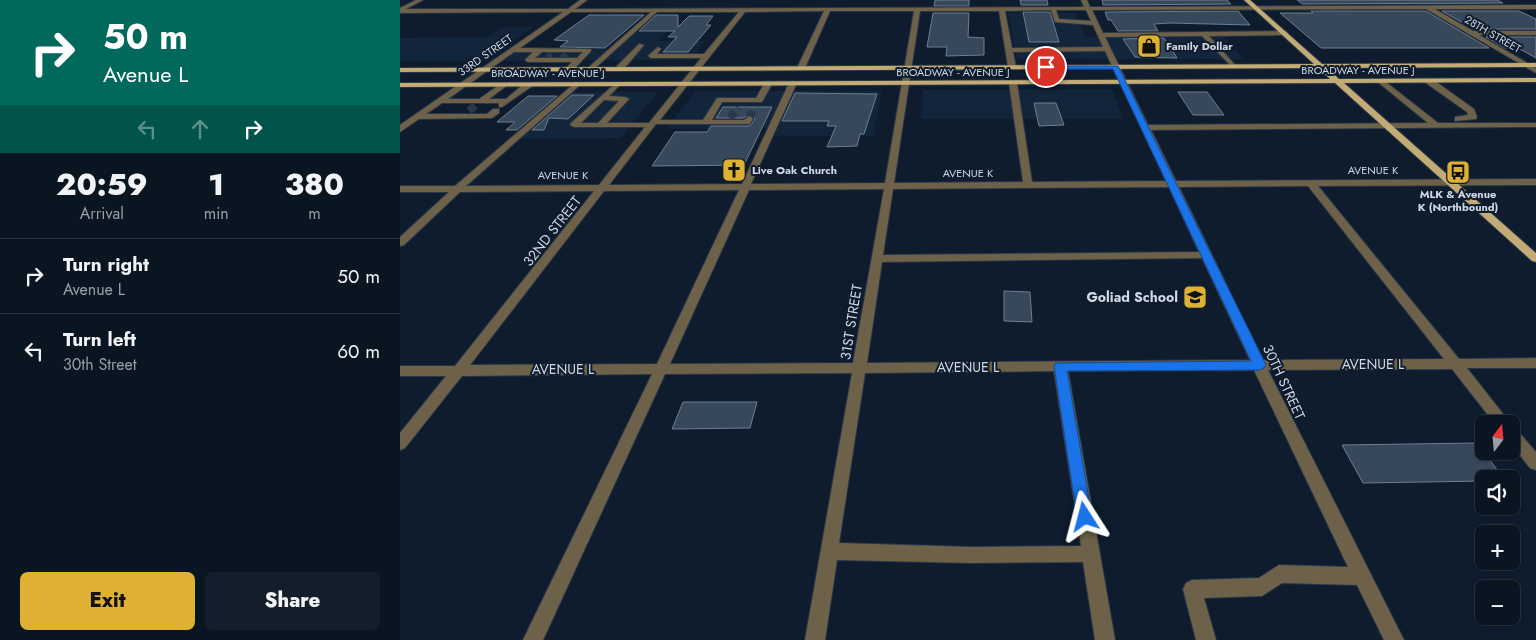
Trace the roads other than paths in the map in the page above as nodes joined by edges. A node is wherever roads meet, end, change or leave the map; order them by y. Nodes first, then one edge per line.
1 (420, 0) edge
2 (584, 0) edge
3 (1247, 0) edge
4 (1414, 0) edge
5 (1086, 4) edge
6 (1426, 7) junction
7 (1536, 7) edge
8 (1256, 8) junction
9 (1002, 9) junction
10 (1052, 9) junction
11 (655, 10) junction
12 (744, 10) junction
13 (828, 10) junction
14 (917, 10) junction
15 (400, 11) edge
16 (568, 11) junction
17 (1094, 22) junction
18 (1285, 33) junction
19 (1471, 33) junction
20 (1536, 33) edge
21 (1204, 34) junction
22 (1100, 35) junction
23 (641, 45) dead end
24 (658, 49) dead end
25 (1106, 49) junction
26 (512, 50) junction
27 (540, 50) junction
28 (1009, 50) junction
29 (551, 55) junction
30 (565, 56) junction
31 (706, 56) junction
32 (579, 60) junction
33 (1527, 65) junction
34 (1536, 65) edge
35 (1233, 66) junction
36 (1322, 66) junction
37 (1115, 67) junction
38 (801, 68) junction
39 (907, 68) junction
40 (1012, 68) junction
41 (592, 69) junction
42 (619, 69) junction
43 (695, 69) junction
44 (400, 70) edge
45 (484, 70) junction
46 (569, 70) junction
47 (1536, 70) edge
48 (1536, 80) edge
49 (1340, 81) junction
50 (1382, 81) junction
51 (1429, 81) junction
52 (1123, 82) junction
53 (904, 83) junction
54 (1012, 83) junction
55 (576, 84) junction
56 (617, 84) junction
57 (683, 84) junction
58 (768, 84) junction
59 (793, 84) junction
60 (400, 85) edge
61 (463, 85) junction
62 (502, 85) junction
63 (528, 85) junction
64 (602, 98) junction
65 (441, 101) junction
66 (473, 108) junction
67 (496, 111) dead end
68 (418, 117) junction
69 (749, 118) dead end
70 (1428, 119) junction
71 (706, 122) junction
72 (652, 124) junction
73 (1536, 125) edge
74 (600, 126) junction
75 (1389, 126) junction
76 (1436, 126) junction
77 (1145, 128) junction
78 (400, 129) edge
79 (1452, 182) junction
80 (1536, 182) edge
81 (1310, 183) junction
82 (1172, 184) junction
83 (1028, 185) junction
84 (889, 186) junction
85 (746, 187) junction
86 (458, 188) junction
87 (604, 188) junction
88 (400, 189) edge
89 (400, 243) edge
90 (1207, 256) junction
91 (1535, 257) edge
92 (876, 259) junction
93 (1536, 363) edge
94 (1456, 364) junction
95 (1260, 365) junction
96 (1060, 366) junction
97 (859, 368) junction
98 (661, 369) junction
99 (459, 370) junction
100 (400, 371) edge
101 (1497, 415) edge
102 (400, 444) edge
103 (1520, 444) edge
104 (1536, 463) edge
105 (829, 551) junction
106 (1091, 554) junction
107 (1362, 576) junction
108 (532, 640) edge
109 (815, 640) edge
110 (1105, 640) edge
111 (1206, 640) edge
112 (1394, 640) edge

1 - 15 street
2 - 16 street, 33RD STREET
3 - 8 main road
4 - 6 street, 28TH STREET
5 - 8 street
5 - 10 street
5 - 17 street, 30TH STREET
6 - 7 street
6 - 8 street
6 - 19 street, 28TH STREET
8 - 18 main road
9 - 10 street
9 - 14 street
9 - 28 street
10 - 17 street
11 - 12 street
11 - 16 street
11 - 41 street
12 - 13 street
12 - 31 street, 32ND STREET
13 - 14 street
13 - 38 street
14 - 39 street, 31ST STREET
15 - 16 street
16 - 26 street, 33RD STREET
17 - 22 street, 30TH STREET
18 - 21 street
18 - 36 main road
19 - 20 street
19 - 33 street, 28TH STREET
21 - 22 street
21 - 35 street
22 - 25 street, 30TH STREET
23 - 42 street
24 - 31 street
25 - 28 street
25 - 37 street, 30TH STREET
26 - 27 street
26 - 45 street, 33RD STREET
27 - 29 street
27 - 29 street
28 - 40 street
29 - 30 street
29 - 30 street
30 - 32 street
30 - 32 street
31 - 43 street, 32ND STREET
32 - 46 street
33 - 34 main road, BROADWAY - AVENUE J
33 - 36 main road, BROADWAY - AVENUE J
33 - 47 street, 28TH STREET
35 - 36 main road, BROADWAY - AVENUE J
35 - 37 main road, BROADWAY - AVENUE J
36 - 49 main road
37 - 40 main road, BROADWAY - AVENUE J
37 - 52 street, 30TH STREET
38 - 39 main road, BROADWAY - AVENUE J
38 - 43 main road, BROADWAY - AVENUE J
39 - 40 main road, BROADWAY - AVENUE J
39 - 53 street, 31ST STREET
41 - 42 main road, BROADWAY - AVENUE J
41 - 46 main road, BROADWAY - AVENUE J
42 - 43 main road, BROADWAY - AVENUE J
43 - 57 street, 32ND STREET
44 - 45 main road, BROADWAY - AVENUE J
45 - 46 main road, BROADWAY - AVENUE J
45 - 61 street, 33RD STREET
48 - 51 main road, BROADWAY - AVENUE J
49 - 50 main road, BROADWAY - AVENUE J
49 - 52 main road, BROADWAY - AVENUE J
49 - 75 main road
50 - 51 main road, BROADWAY - AVENUE J
50 - 70 street
51 - 70 street
52 - 54 main road, BROADWAY - AVENUE J
52 - 77 street, 30TH STREET
53 - 54 main road, BROADWAY - AVENUE J
53 - 59 main road, BROADWAY - AVENUE J
53 - 84 street, 31ST STREET
54 - 83 street
55 - 56 main road, BROADWAY - AVENUE J
55 - 63 main road, BROADWAY - AVENUE J
55 - 86 street
56 - 57 main road, BROADWAY - AVENUE J
56 - 64 street
57 - 58 main road, BROADWAY - AVENUE J
57 - 72 street, 32ND STREET
58 - 59 main road, BROADWAY - AVENUE J
58 - 71 street
59 - 85 street
60 - 61 main road, BROADWAY - AVENUE J
61 - 62 main road, BROADWAY - AVENUE J
61 - 65 street, 33RD STREET
62 - 63 main road, BROADWAY - AVENUE J
62 - 66 street
63 - 66 street
64 - 74 street
64 - 74 street
65 - 66 street
65 - 68 street, 33RD STREET
66 - 67 street
66 - 68 street
68 - 78 street, 33RD STREET
69 - 71 street
70 - 76 street
71 - 72 street
72 - 74 street
72 - 87 street, 32ND STREET
73 - 76 street
75 - 76 street
75 - 77 street
75 - 79 main road
77 - 82 street, 30TH STREET
79 - 80 street, AVENUE K
79 - 81 street, AVENUE K
79 - 91 main road
81 - 82 street, AVENUE K
81 - 94 street
82 - 83 street, AVENUE K
82 - 90 street, 30TH STREET
83 - 84 street, AVENUE K
84 - 85 street, AVENUE K
84 - 92 street, 31ST STREET
85 - 87 street, AVENUE K
85 - 98 street
86 - 87 street, AVENUE K
86 - 88 street, AVENUE K
86 - 89 street
87 - 99 street, 32ND STREET
90 - 92 street
90 - 95 street, 30TH STREET
92 - 97 street, 31ST STREET
93 - 94 street, AVENUE L
94 - 95 street, AVENUE L
94 - 101 street
95 - 96 street, AVENUE L
95 - 107 street, 30TH STREET
96 - 97 street, AVENUE L
96 - 106 street
97 - 98 street, AVENUE L
97 - 105 street, 31ST STREET
98 - 99 street, AVENUE L
98 - 108 street
99 - 100 street, AVENUE L
99 - 102 street, 32ND STREET
103 - 104 street
105 - 106 street
105 - 109 street, 31ST STREET
106 - 110 street
107 - 111 street
107 - 112 street, 30TH STREET

